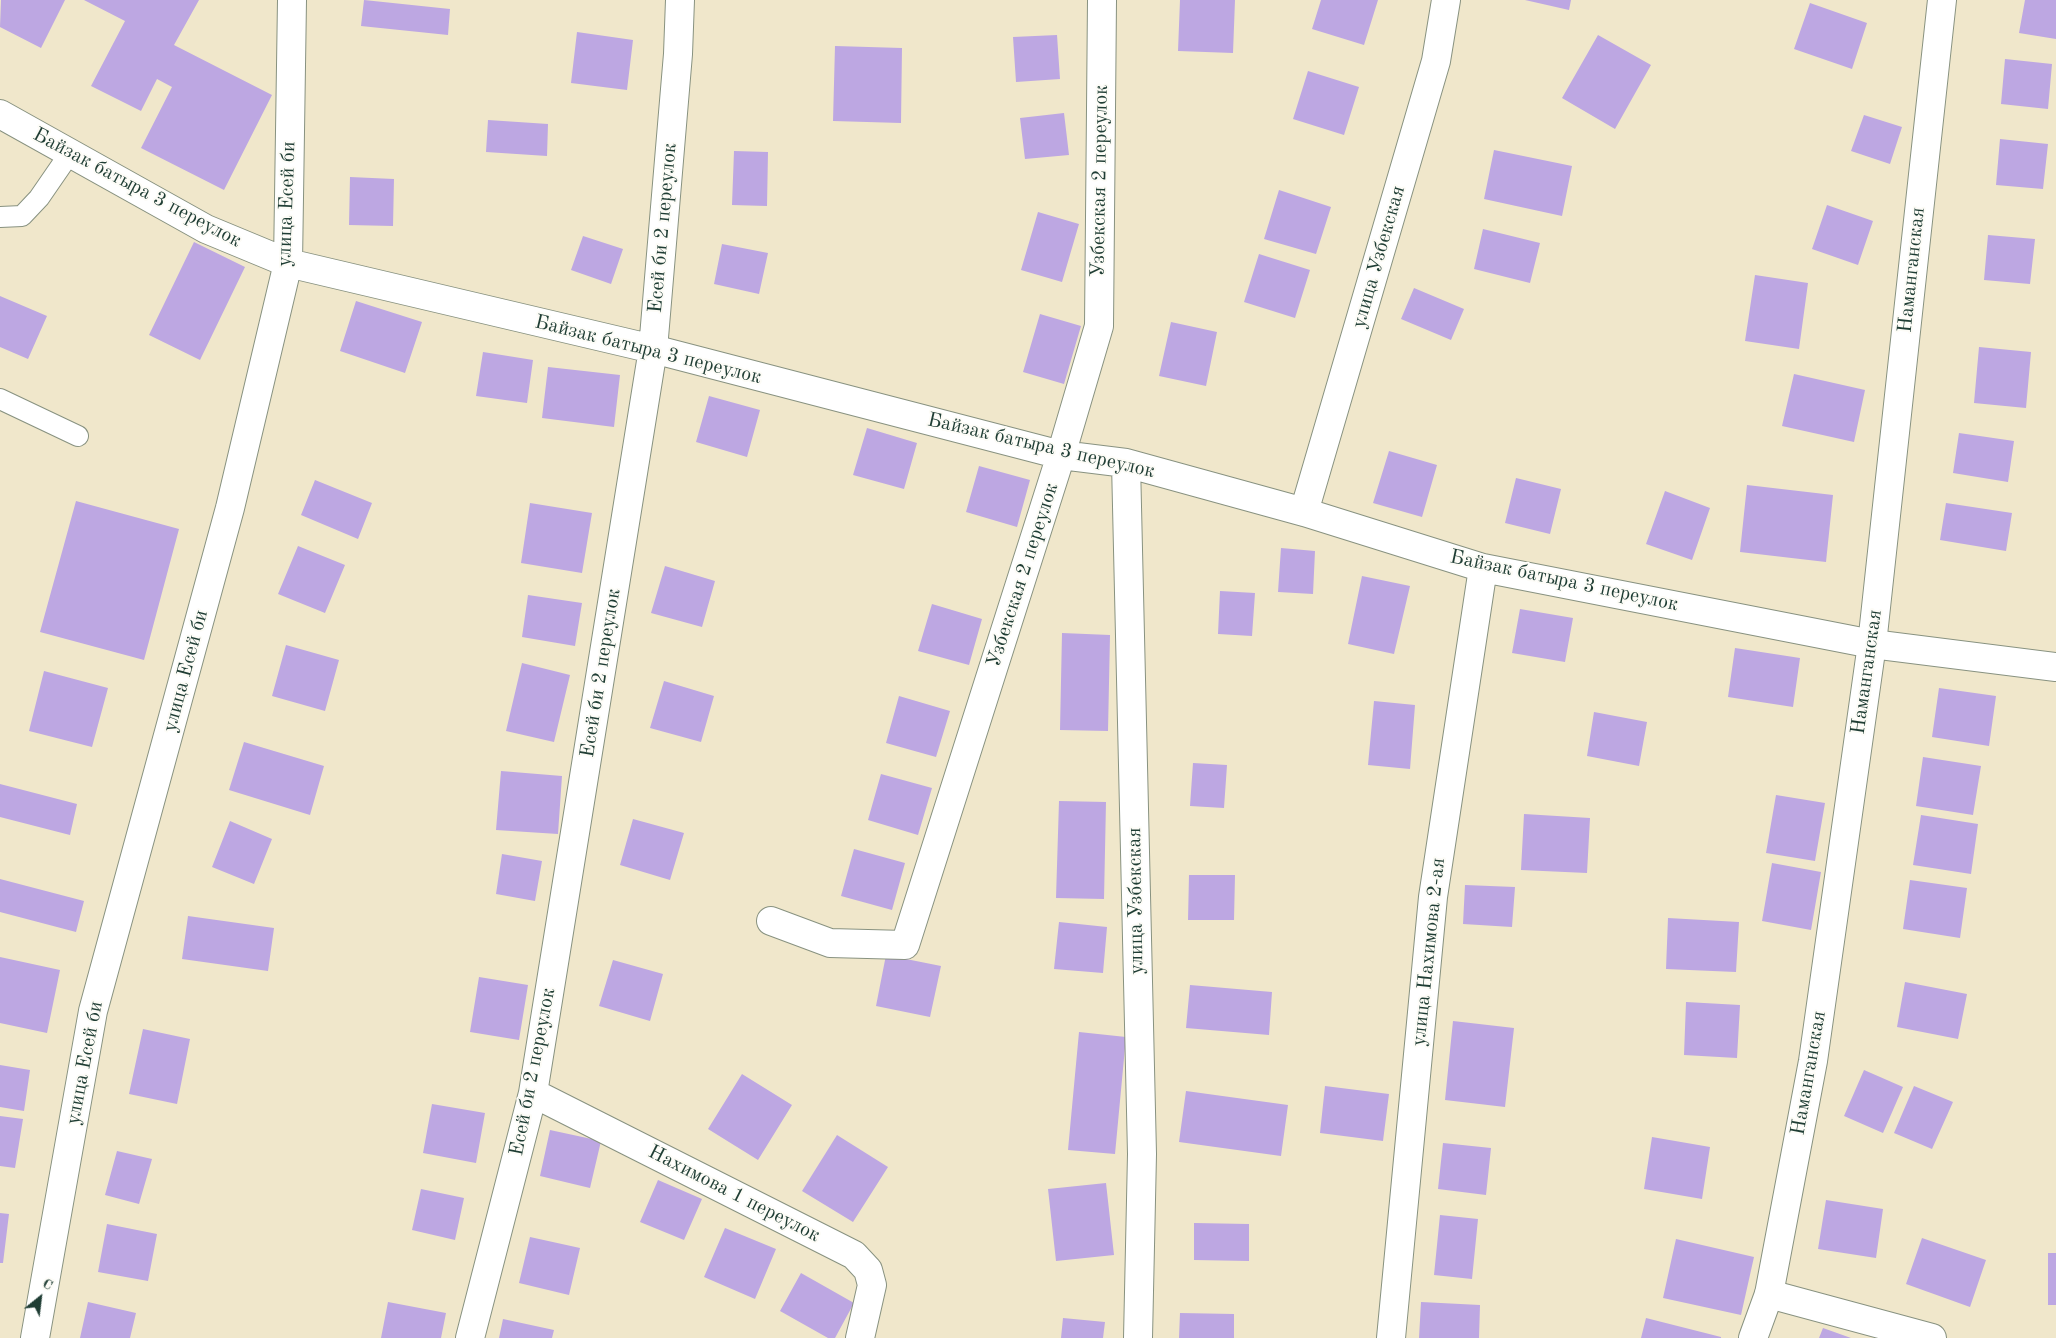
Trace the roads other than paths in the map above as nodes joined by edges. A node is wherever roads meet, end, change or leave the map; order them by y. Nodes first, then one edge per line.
1 (292, 0) edge
2 (680, 0) edge
3 (1102, 0) edge
4 (1446, 0) edge
5 (1942, 0) edge
6 (0, 114) edge
7 (70, 153) junction
8 (0, 217) edge
9 (288, 263) junction
10 (653, 349) junction
11 (0, 399) edge
12 (78, 436) dead end
13 (1061, 455) junction
14 (1126, 463) junction
15 (1304, 512) junction
16 (1483, 568) junction
17 (1872, 644) junction
18 (2056, 667) edge
19 (771, 921) dead end
20 (533, 1093) junction
21 (1769, 1294) junction
22 (34, 1338) edge
23 (470, 1338) edge
24 (860, 1338) edge
25 (1138, 1338) edge
26 (1392, 1338) edge
27 (1753, 1338) edge
28 (1932, 1338) edge

1 - 9 street, улица Есей би
2 - 10 street, Есей би 2 переулок
3 - 13 street, Узбекская 2 переулок
4 - 15 street, улица Узбекская
5 - 17 street, Наманганская
6 - 7 street, Байзак батыра 3 переулок
7 - 8 lane
7 - 9 street, Байзак батыра 3 переулок
9 - 10 street, Байзак батыра 3 переулок
9 - 22 street, улица Есей би
10 - 13 street, Байзак батыра 3 переулок
10 - 20 street, Есей би 2 переулок
11 - 12 lane
13 - 14 street, Байзак батыра 3 переулок
13 - 19 street, Узбекская 2 переулок
14 - 15 street, Байзак батыра 3 переулок
14 - 25 street, улица Узбекская
15 - 16 street, Байзак батыра 3 переулок
16 - 17 street, Байзак батыра 3 переулок
16 - 26 street, улица Нахимова 2-ая
17 - 18 street, Байзак батыра 3 переулок
17 - 21 street, Наманганская
20 - 23 street, Есей би 2 переулок
20 - 24 street, Нахимова 1 переулок
21 - 27 street, Наманганская
21 - 28 street

